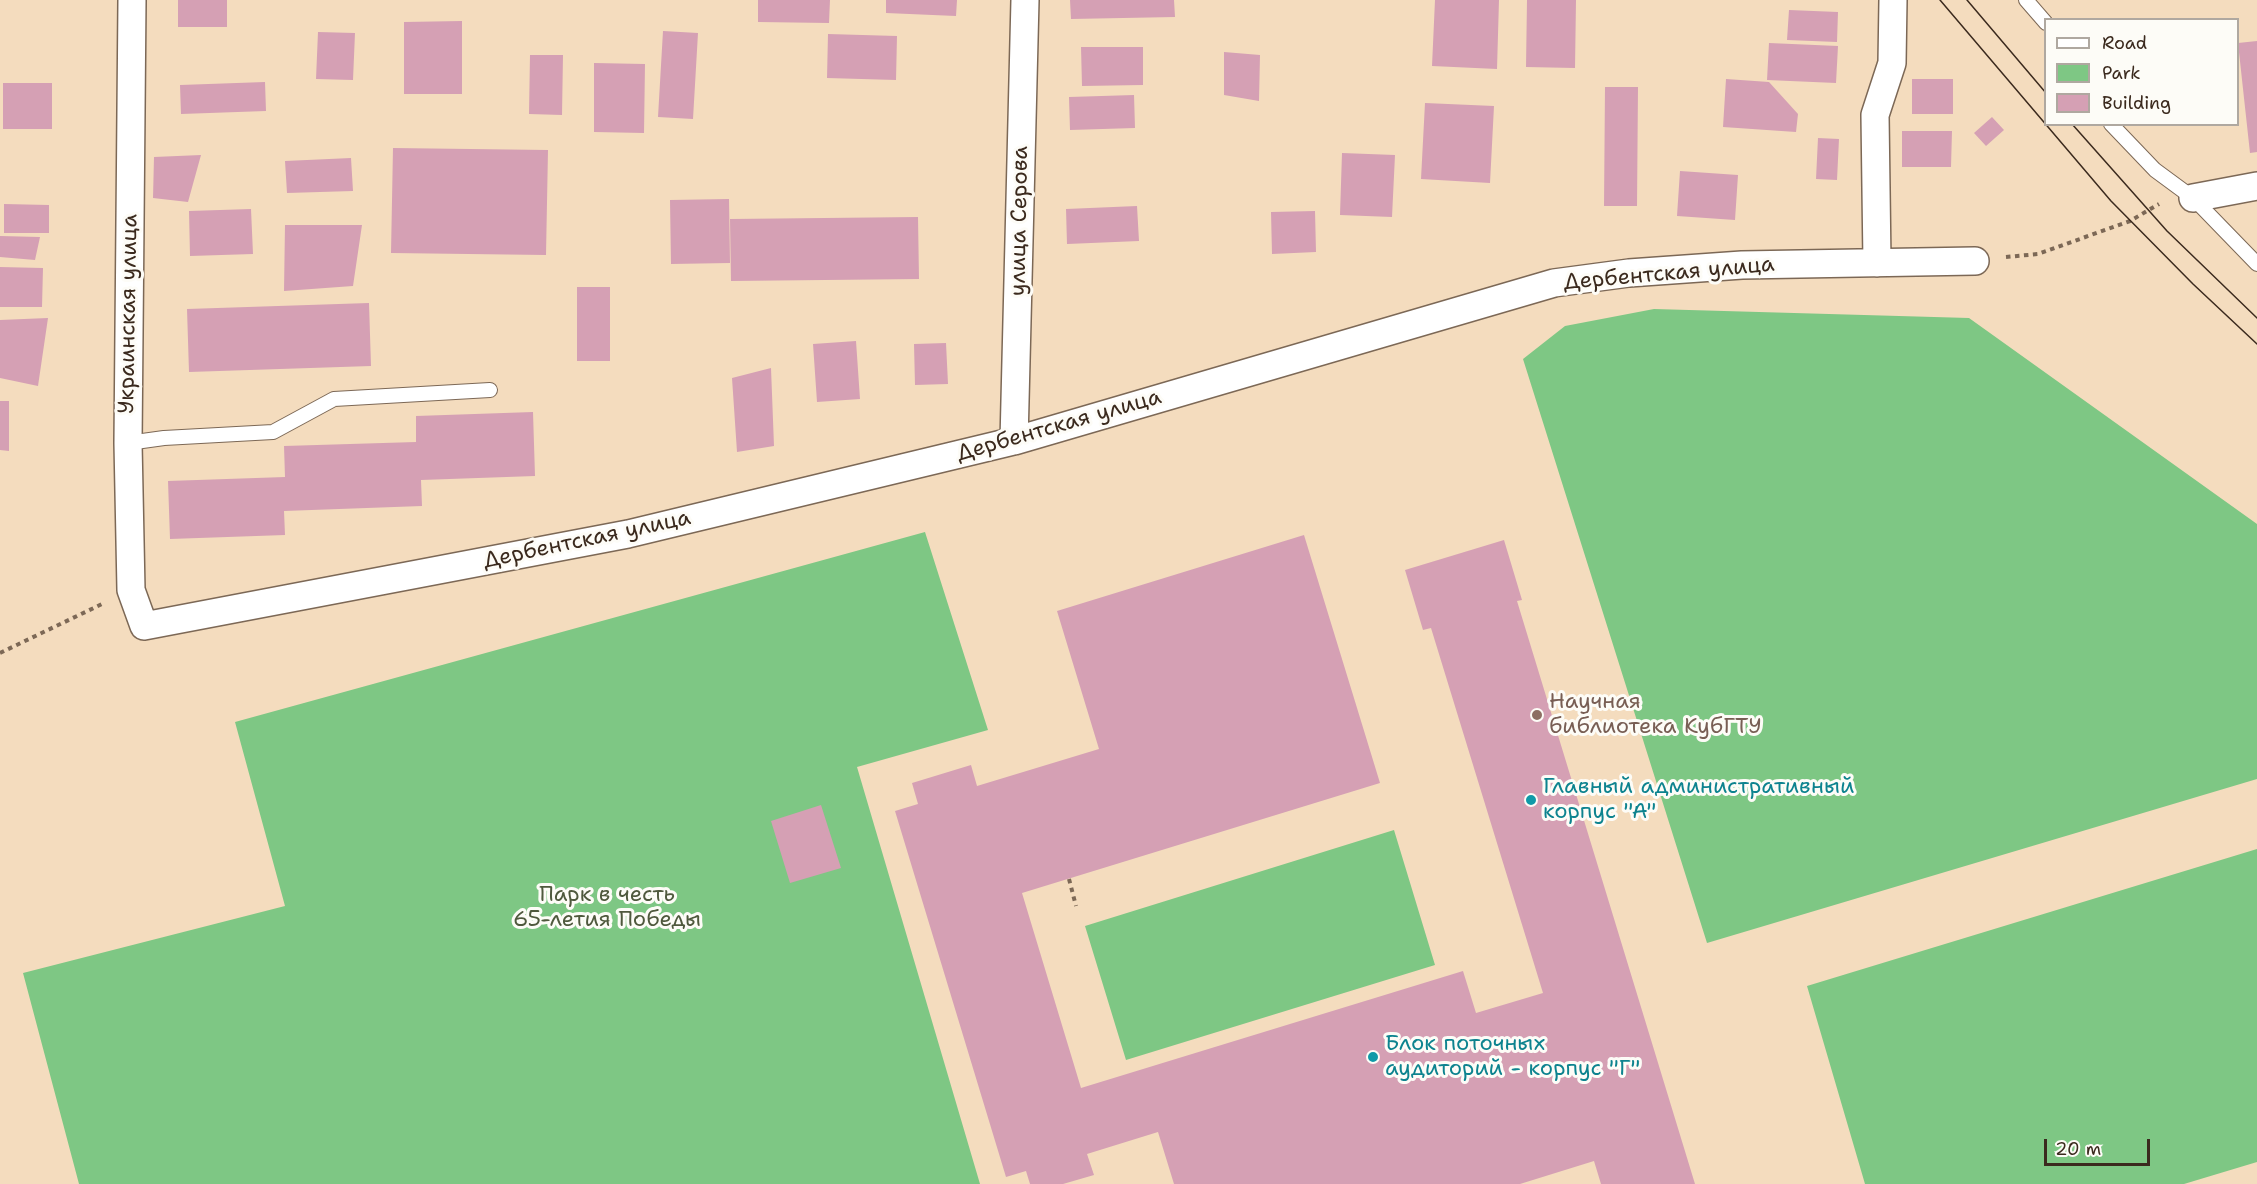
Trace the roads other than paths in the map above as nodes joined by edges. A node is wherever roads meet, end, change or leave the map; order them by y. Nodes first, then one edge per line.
1 (132, 0) edge
2 (1025, 0) edge
3 (1893, 0) edge
4 (2026, 0) edge
5 (2044, 21) edge
6 (2112, 126) edge
7 (2257, 186) edge
8 (2193, 198) junction
9 (1975, 261) road end
10 (1877, 263) junction
11 (2257, 264) edge
12 (490, 390) dead end
13 (1014, 441) junction
14 (128, 443) junction
15 (144, 626) joint

1 - 14 street, Украинская улица
2 - 13 street, улица Серова
3 - 10 street
4 - 5 lane
6 - 8 lane
7 - 8 street
8 - 11 lane
9 - 10 street, Дербентская улица
10 - 13 street, Дербентская улица
12 - 14 lane
13 - 15 street, Дербентская улица
14 - 15 street, Украинская улица

